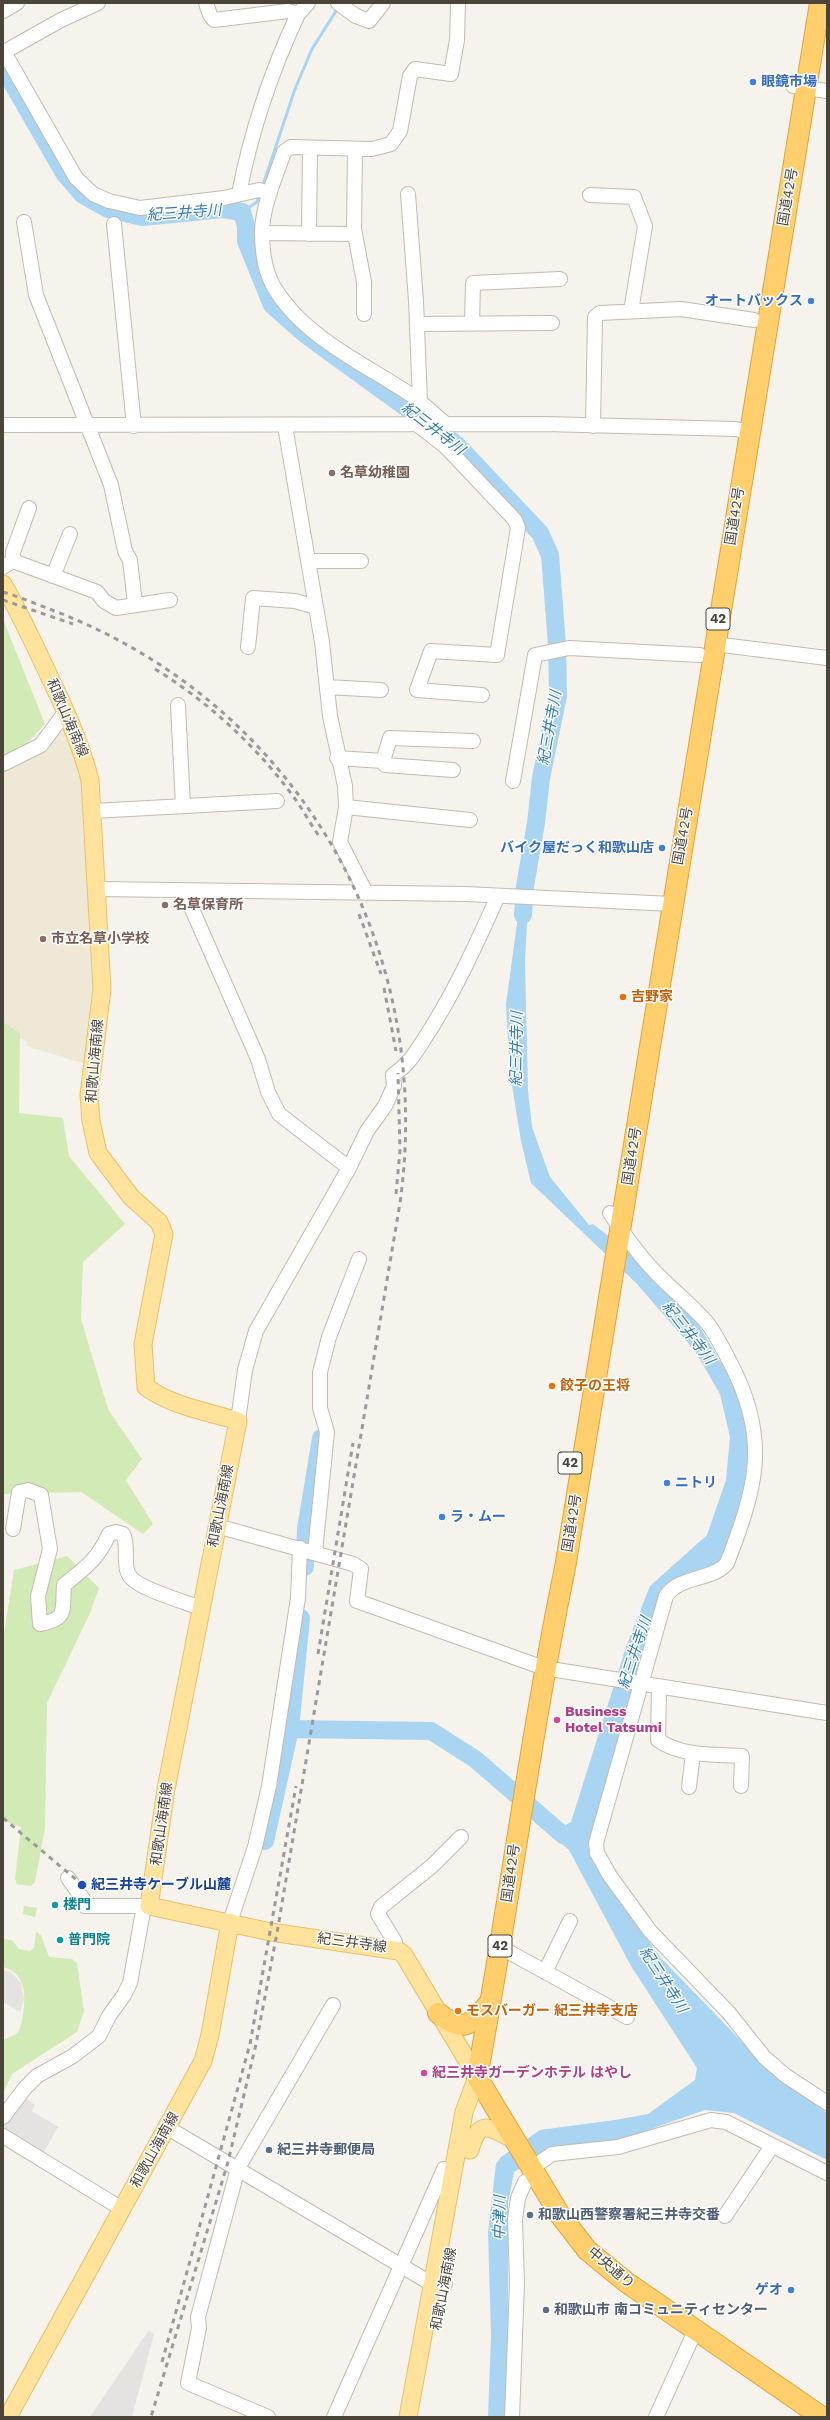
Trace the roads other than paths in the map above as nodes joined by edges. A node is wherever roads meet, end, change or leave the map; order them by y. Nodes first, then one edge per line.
1 (17, 3) edge
2 (98, 3) edge
3 (206, 3) edge
4 (308, 3) edge
5 (383, 3) edge
6 (458, 3) edge
7 (806, 3) edge
8 (820, 3) edge
9 (340, 5) edge
10 (3, 11) edge
11 (298, 14) junction
12 (4, 52) edge
13 (800, 87) junction
14 (827, 91) edge
15 (310, 148) junction
16 (355, 149) junction
17 (265, 192) junction
18 (238, 194) junction
19 (408, 194) dead end
20 (590, 195) dead end
21 (24, 222) dead end
22 (114, 224) dead end
23 (262, 233) junction
24 (309, 234) junction
25 (355, 234) junction
26 (560, 279) dead end
27 (631, 312) junction
28 (364, 314) dead end
29 (754, 320) junction
30 (552, 323) dead end
31 (417, 324) junction
32 (472, 324) junction
33 (420, 402) junction
34 (444, 424) junction
35 (3, 425) edge
36 (88, 425) junction
37 (134, 426) junction
38 (284, 426) junction
39 (419, 426) junction
40 (592, 426) junction
41 (742, 430) junction
42 (29, 508) dead end
43 (70, 534) dead end
44 (308, 561) junction
45 (361, 561) dead end
46 (8, 564) edge
47 (53, 576) junction
48 (3, 584) edge
49 (170, 600) dead end
50 (135, 604) junction
51 (316, 607) junction
52 (248, 647) dead end
53 (707, 650) junction
54 (827, 658) edge
55 (327, 687) junction
56 (381, 690) dead end
57 (482, 695) dead end
58 (178, 705) dead end
59 (66, 711) junction
60 (473, 741) dead end
61 (337, 758) junction
62 (383, 761) junction
63 (3, 764) edge
64 (453, 770) dead end
65 (513, 780) dead end
66 (277, 801) dead end
67 (183, 806) junction
68 (346, 808) junction
69 (93, 811) junction
70 (470, 820) dead end
71 (98, 889) junction
72 (184, 891) junction
73 (366, 893) junction
74 (498, 896) junction
75 (666, 904) junction
76 (349, 1168) junction
77 (614, 1226) junction
78 (359, 1259) dead end
79 (238, 1421) junction
80 (217, 1526) junction
81 (14, 1529) dead end
82 (300, 1548) junction
83 (315, 1552) junction
84 (201, 1608) junction
85 (544, 1668) junction
86 (639, 1684) junction
87 (659, 1687) junction
88 (827, 1713) edge
89 (693, 1753) junction
90 (741, 1786) dead end
91 (689, 1787) dead end
92 (461, 1837) dead end
93 (68, 1878) dead end
94 (147, 1906) junction
95 (570, 1921) dead end
96 (230, 1922) junction
97 (500, 1948) junction
98 (393, 1949) junction
99 (545, 1972) junction
100 (491, 2001) junction
101 (333, 2005) dead end
102 (438, 2013) junction
103 (627, 2017) dead end
104 (477, 2077) junction
105 (827, 2103) edge
106 (3, 2117) edge
107 (168, 2128) junction
108 (3, 2136) edge
109 (516, 2140) junction
110 (772, 2146) junction
111 (470, 2150) junction
112 (238, 2168) junction
113 (533, 2168) junction
114 (454, 2170) junction
115 (827, 2173) edge
116 (122, 2209) junction
117 (726, 2216) dead end
118 (401, 2265) junction
119 (440, 2283) junction
120 (696, 2330) junction
121 (8, 2408) edge
122 (268, 2417) edge
123 (334, 2417) edge
124 (408, 2417) edge
125 (420, 2417) edge
126 (512, 2417) edge
127 (656, 2417) edge
128 (822, 2417) edge

1 - 10 street
2 - 12 street
3 - 11 street
4 - 11 street
5 - 9 street
6 - 16 street
7 - 13 highway, 国道42号 / 42
8 - 13 highway, 国道42号 / 42
11 - 18 street
12 - 18 street
13 - 14 street
13 - 29 highway, 国道42号 / 42
13 - 41 highway, 国道42号 / 42
15 - 16 street
15 - 17 street
15 - 24 street
16 - 25 street
17 - 18 street
17 - 23 street
19 - 31 street
20 - 27 street
21 - 36 street
22 - 37 street
23 - 24 street
23 - 33 street
24 - 25 street
25 - 28 street
26 - 32 street
27 - 29 street
27 - 40 street
29 - 41 highway, 国道42号 / 42
30 - 32 street
31 - 32 street
31 - 33 street
33 - 34 street
34 - 39 street
34 - 40 street
35 - 36 street
36 - 37 street
36 - 50 street
37 - 38 street
38 - 39 street
38 - 44 street
39 - 57 street
40 - 41 street
41 - 53 highway, 国道42号 / 42
42 - 46 street
43 - 47 street
44 - 45 street
44 - 51 street
46 - 47 street
47 - 50 street
48 - 59 main road, 和歌山海南線
49 - 50 street
51 - 52 street
51 - 55 street
53 - 54 street
53 - 65 street
53 - 75 highway, 国道42号 / 42
55 - 56 street
55 - 61 street
58 - 67 street
59 - 63 street
59 - 69 main road, 和歌山海南線
60 - 62 street
61 - 62 street
61 - 68 street
62 - 64 street
66 - 67 street
67 - 69 street
68 - 70 street
68 - 73 street
69 - 71 main road, 和歌山海南線
71 - 72 street
71 - 79 main road, 和歌山海南線
72 - 73 street
72 - 76 street
73 - 74 street
74 - 75 street
74 - 76 street
75 - 77 highway, 国道42号 / 42
76 - 79 street
77 - 85 highway, 国道42号 / 42
77 - 86 street
78 - 83 street
79 - 80 main road, 和歌山海南線
80 - 82 street
80 - 84 main road, 和歌山海南線
81 - 84 street
82 - 83 street
82 - 96 street
83 - 85 street
84 - 94 main road, 和歌山海南線
85 - 86 street
85 - 97 highway, 国道42号 / 42
86 - 87 street
86 - 105 street
87 - 88 street
87 - 89 street
89 - 90 street
89 - 91 street
92 - 98 street
93 - 94 street
94 - 96 main road
94 - 106 street
95 - 99 street
96 - 98 main road, 紀三井寺線
96 - 107 main road, 和歌山海南線
97 - 99 street
97 - 100 highway, 国道42号 / 42
98 - 102 main road, 紀三井寺線
99 - 103 street
100 - 102 highway
100 - 104 highway, 国道42号 / 42
101 - 112 street
102 - 104 main road, 紀三井寺線
104 - 109 highway, 中央通り
104 - 111 main road, 和歌山海南線
104 - 114 main road, 和歌山海南線
107 - 112 street
107 - 116 main road, 和歌山海南線
108 - 116 street
109 - 111 main road
109 - 113 highway, 中央通り
110 - 113 street
110 - 115 street
110 - 117 street
111 - 119 main road, 和歌山海南線
112 - 118 street
112 - 122 street
113 - 120 highway, 中央通り
113 - 126 street
114 - 118 street
114 - 119 main road, 和歌山海南線
116 - 121 main road, 和歌山海南線
118 - 119 street
118 - 123 street
119 - 124 main road, 和歌山海南線
119 - 125 main road, 和歌山海南線
120 - 127 street
120 - 128 highway, 中央通り

